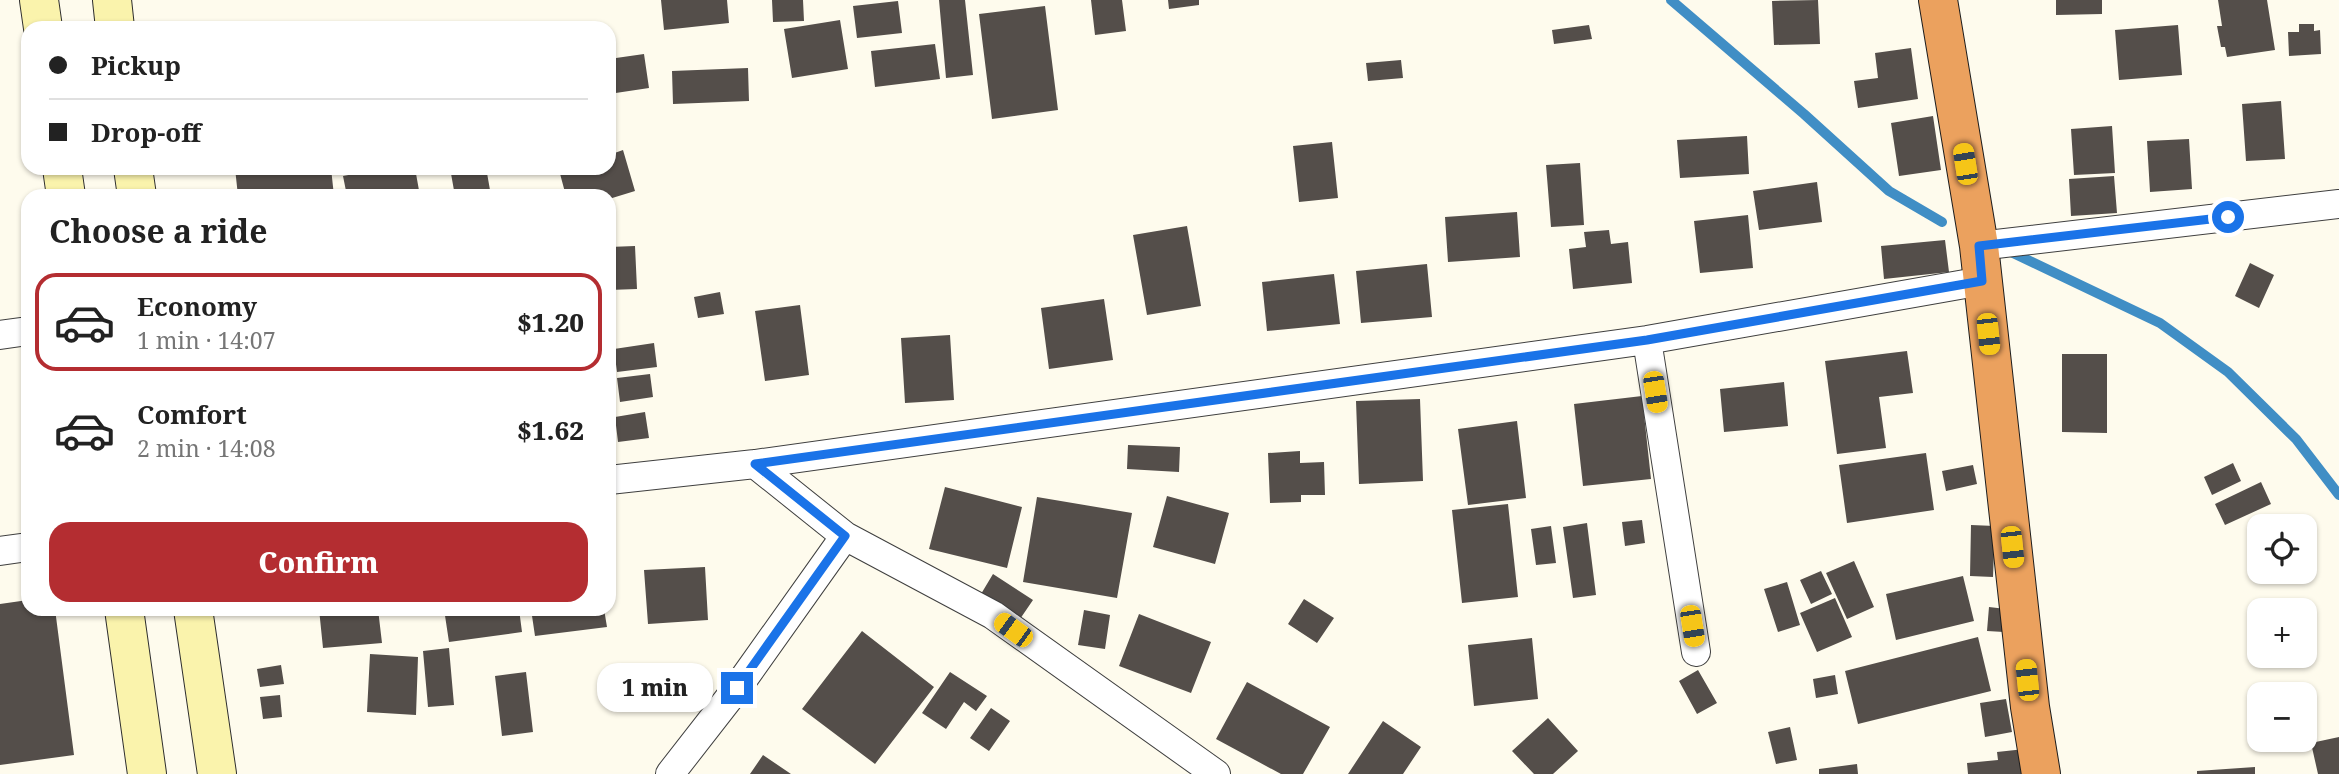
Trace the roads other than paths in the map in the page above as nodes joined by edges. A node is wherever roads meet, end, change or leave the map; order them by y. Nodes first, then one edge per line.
1 (39, 0) edge
2 (112, 0) edge
3 (1938, 0) edge
4 (42, 21) edge
5 (114, 21) edge
6 (2339, 204) edge
7 (1980, 263) junction
8 (21, 332) edge
9 (0, 335) edge
10 (1647, 340) junction
11 (755, 464) junction
12 (616, 479) edge
13 (845, 536) junction
14 (21, 548) edge
15 (0, 551) edge
16 (125, 616) edge
17 (194, 616) edge
18 (1696, 652) dead end
19 (147, 774) edge
20 (217, 774) edge
21 (670, 774) edge
22 (1216, 774) edge
23 (2041, 774) edge

1 - 4 street
2 - 5 street
3 - 7 highway
6 - 7 street
7 - 10 street
7 - 23 highway
8 - 9 street
10 - 11 street
10 - 18 street
11 - 12 street
11 - 13 street
13 - 21 street
13 - 22 street
14 - 15 street
16 - 19 street
17 - 20 street

